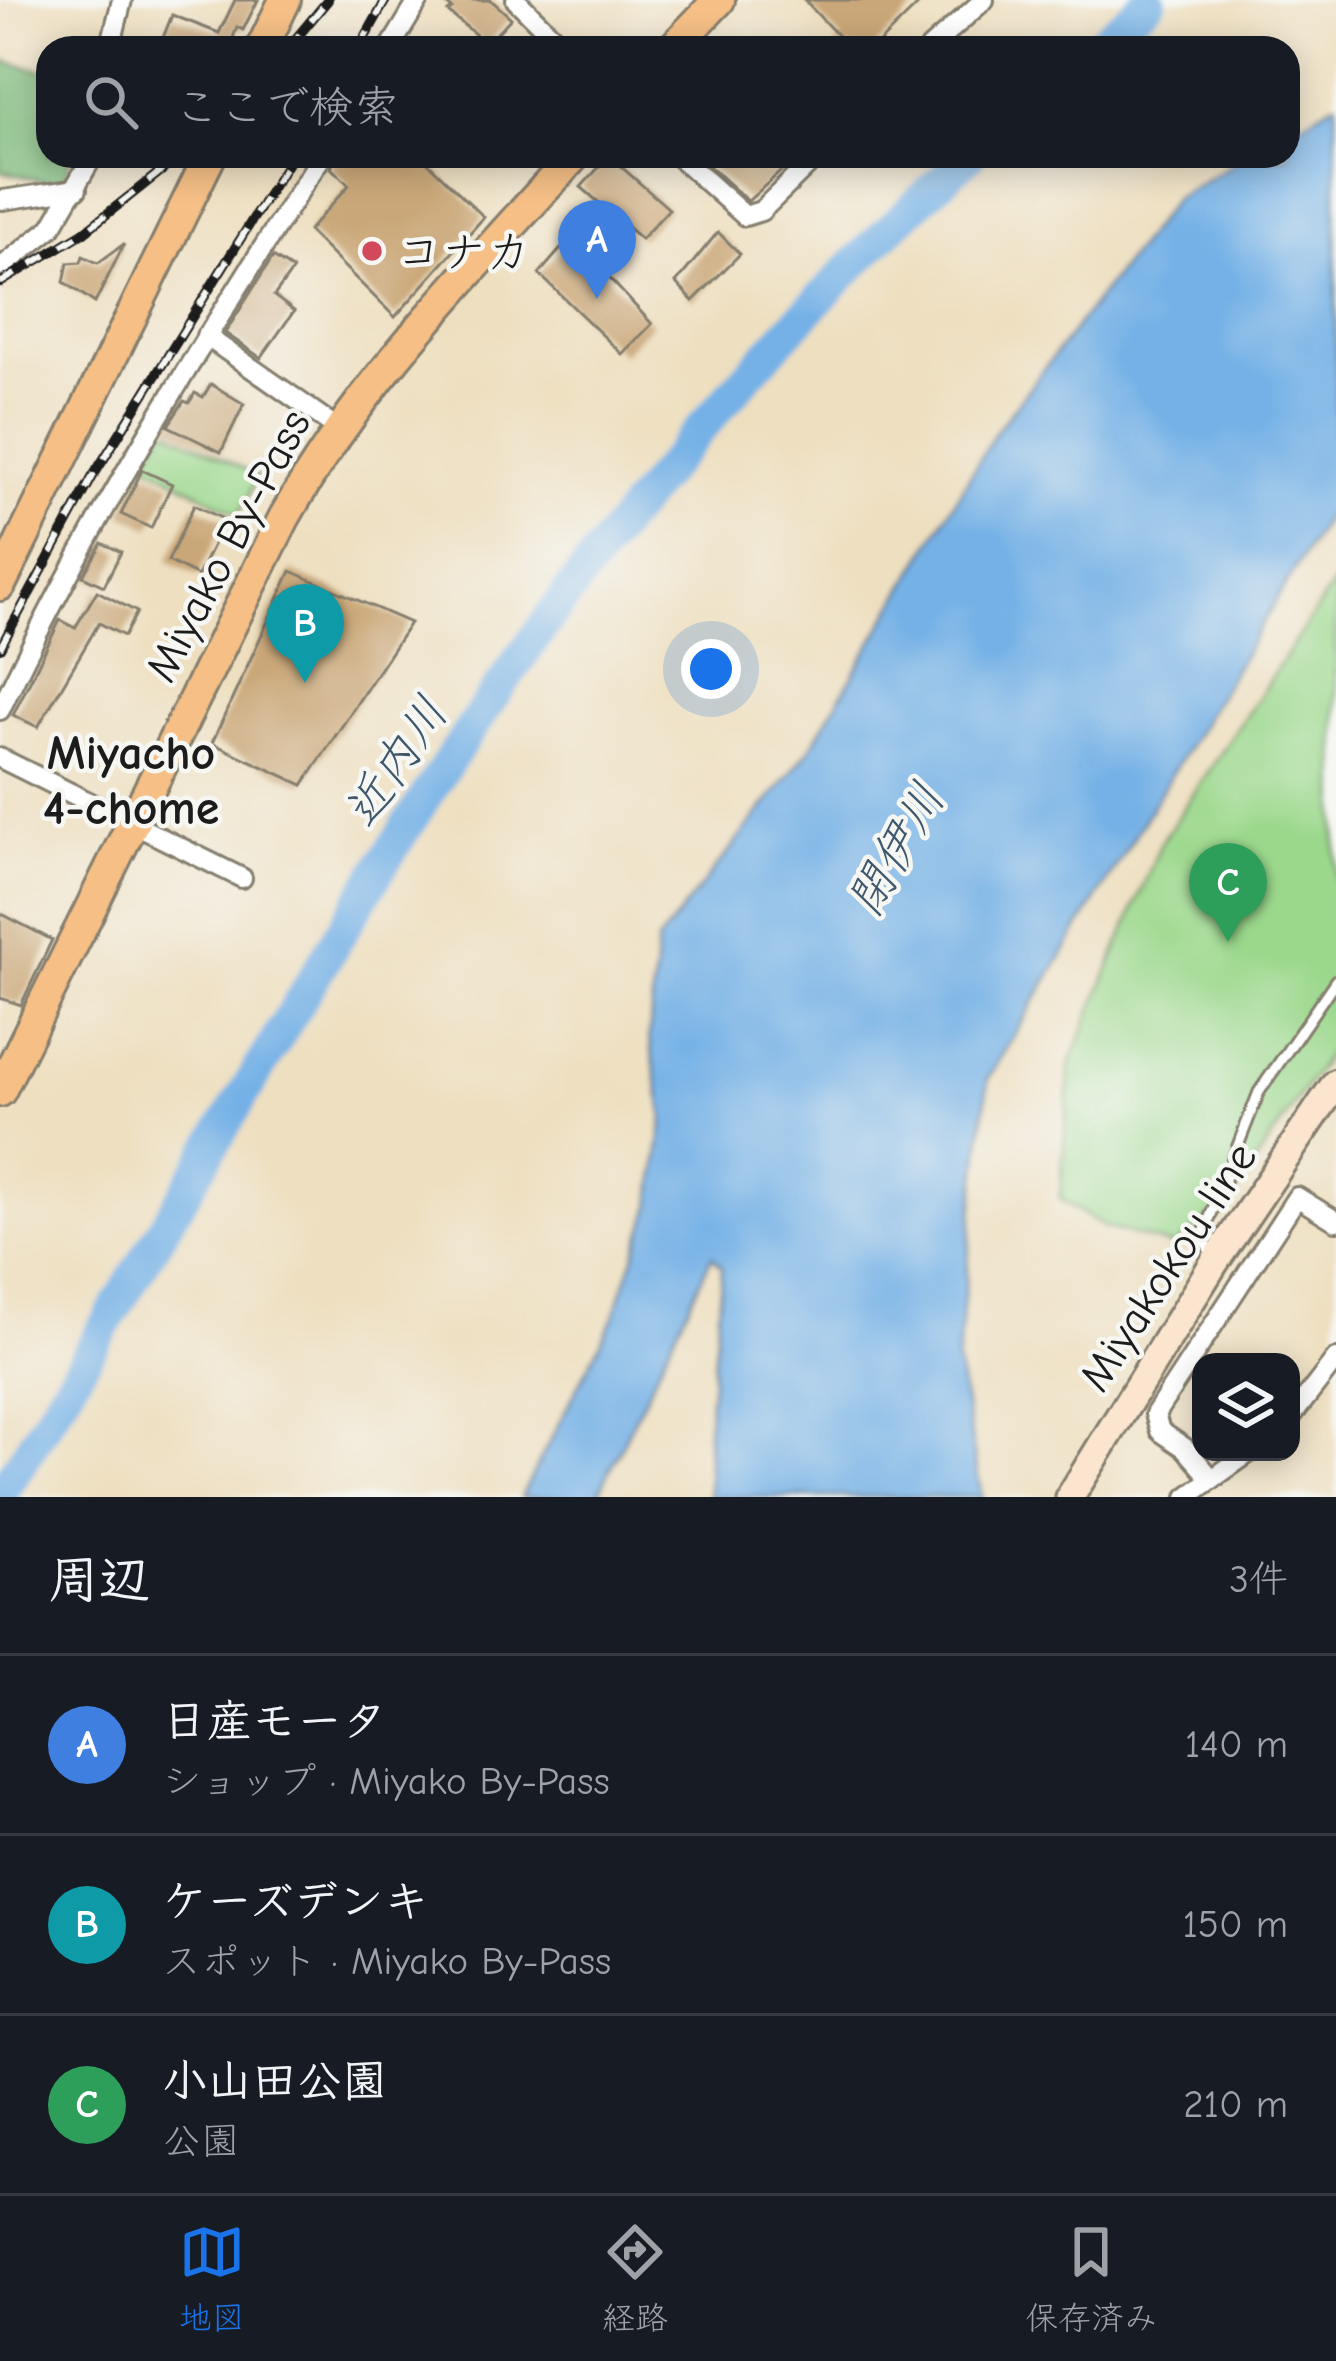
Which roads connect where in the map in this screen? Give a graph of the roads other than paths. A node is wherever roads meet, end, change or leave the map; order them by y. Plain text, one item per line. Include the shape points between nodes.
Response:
1 (122, 0) edge
2 (285, 0) edge
3 (419, 0) edge
4 (516, 0) edge
5 (719, 0) edge
6 (985, 0) edge
7 (113, 36) edge
8 (268, 36) edge
9 (397, 36) edge
10 (552, 36) edge
11 (685, 36) edge
12 (944, 36) edge
13 (87, 168) edge
14 (204, 168) edge
15 (314, 168) edge
16 (563, 168) edge
17 (692, 168) edge
18 (805, 168) edge
19 (77, 189) junction
20 (3, 200) dead end
21 (2, 266) edge
22 (206, 336) junction
23 (337, 428) junction
24 (0, 585) edge
25 (0, 710) edge
26 (0, 758) edge
27 (134, 823) junction
28 (242, 878) dead end
29 (1336, 980) edge
30 (1336, 1083) edge
31 (0, 1090) edge
32 (1336, 1221) edge
33 (1214, 1264) junction
34 (1336, 1359) edge
35 (1300, 1405) edge
36 (1237, 1461) edge
37 (1212, 1479) junction
38 (1070, 1497) edge
39 (1187, 1497) edge

1 - 7 street
2 - 8 main road
3 - 9 street
4 - 10 street
5 - 11 main road
6 - 12 street
13 - 19 street
14 - 24 main road
15 - 22 street
16 - 23 main road, Miyako By-Pass
17 - 18 street via 746,216 761,212
19 - 20 street
19 - 21 street via 51,228
22 - 23 street
22 - 25 street via 50,605
23 - 27 main road, Miyako By-Pass via 284,518
26 - 27 street
27 - 28 street
27 - 31 main road, Miyako By-Pass
29 - 33 lane via 1259,1092 1203,1234
30 - 33 main road, Miyakokou line
32 - 37 street via 1297,1197 1155,1414 1160,1431
33 - 38 main road, Miyakokou line
34 - 35 street
36 - 37 street
37 - 39 street

